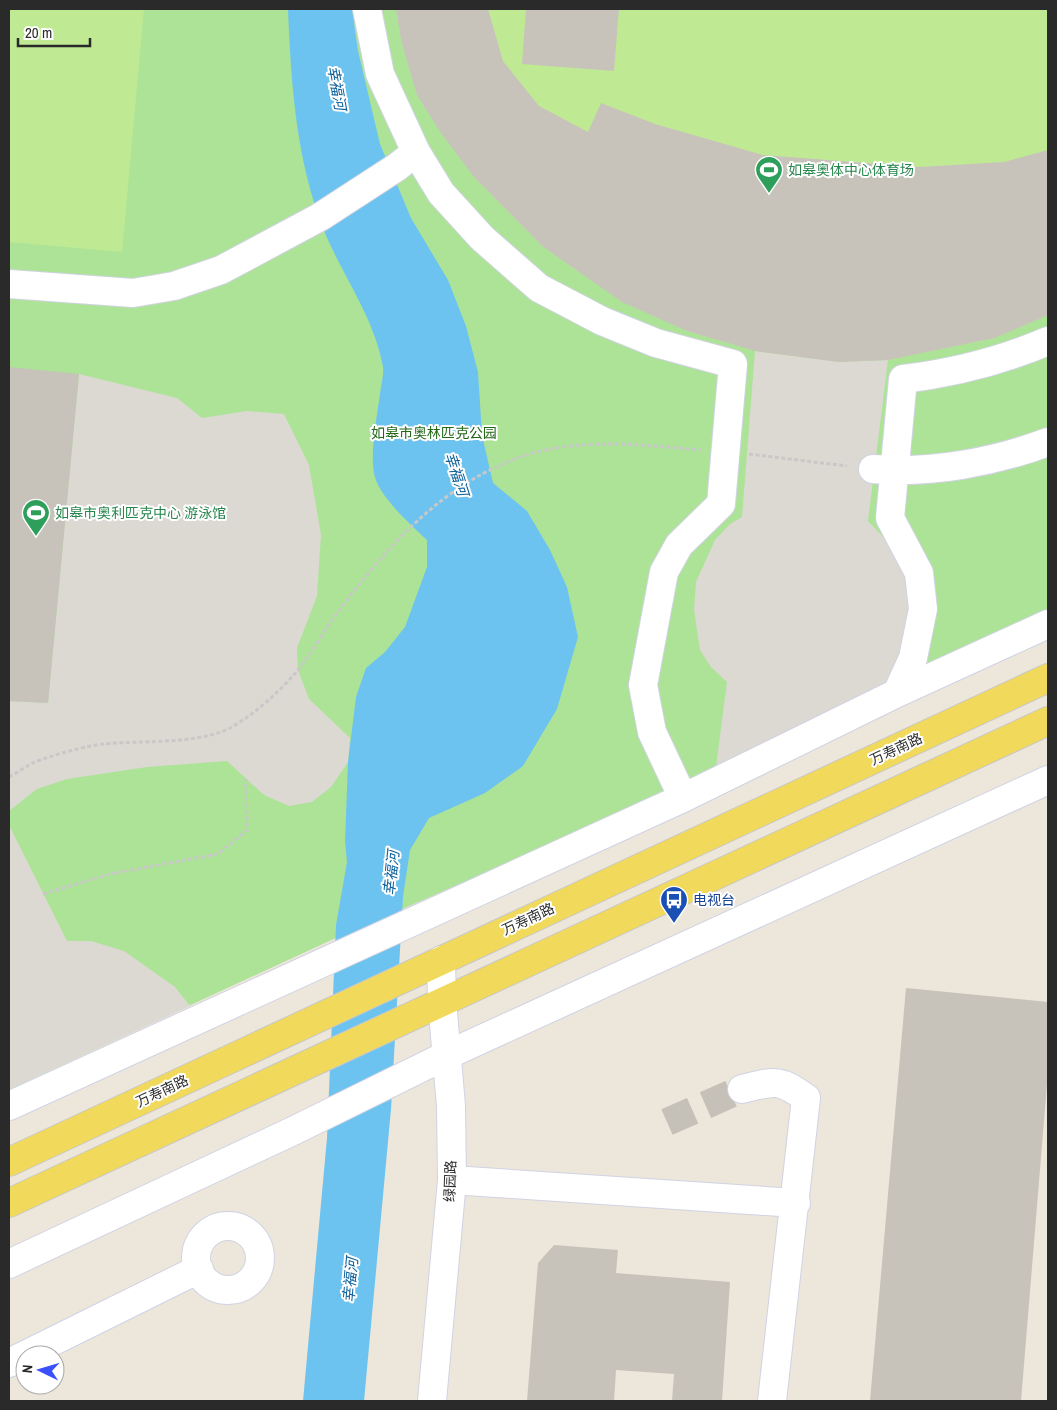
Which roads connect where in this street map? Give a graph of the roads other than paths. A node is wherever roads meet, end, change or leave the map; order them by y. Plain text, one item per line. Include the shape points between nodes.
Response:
1 (367, 9) edge
2 (407, 160) junction
3 (9, 284) edge
4 (1048, 341) edge
5 (1048, 442) edge
6 (884, 470) junction
7 (1048, 624) edge
8 (1048, 678) edge
9 (897, 693) junction
10 (1048, 721) edge
11 (1048, 780) edge
12 (683, 798) junction
13 (441, 960) junction
14 (442, 1002) junction
15 (447, 1055) junction
16 (742, 1089) tunnel mouth
17 (9, 1106) edge
18 (9, 1162) edge
19 (452, 1180) junction
20 (9, 1203) edge
21 (796, 1203) junction
22 (9, 1264) edge
23 (199, 1269) dead end
24 (9, 1363) edge
25 (432, 1401) edge
26 (772, 1401) edge

1 - 2 street via 380,74
2 - 3 street via 320,217 221,270 174,286 133,293
2 - 12 street via 482,238 539,288 602,321 656,344 733,364 721,504 679,545 664,572 643,685 652,732
4 - 6 street via 1018,354 950,373 903,379
5 - 6 street via 1002,457 933,468
6 - 9 street via 890,518 919,573 923,610 913,658
7 - 9 street
8 - 13 main road, 万寿南路
9 - 12 street
10 - 14 main road
11 - 15 street
12 - 17 street
13 - 14 street, 绿园路
13 - 18 main road, 万寿南路
14 - 15 street, 绿园路
14 - 20 main road
15 - 19 street, 绿园路
15 - 22 street
16 - 21 street via 767,1083 785,1084 806,1098
19 - 21 street
19 - 25 street, 绿园路
21 - 26 street
23 - 24 street

